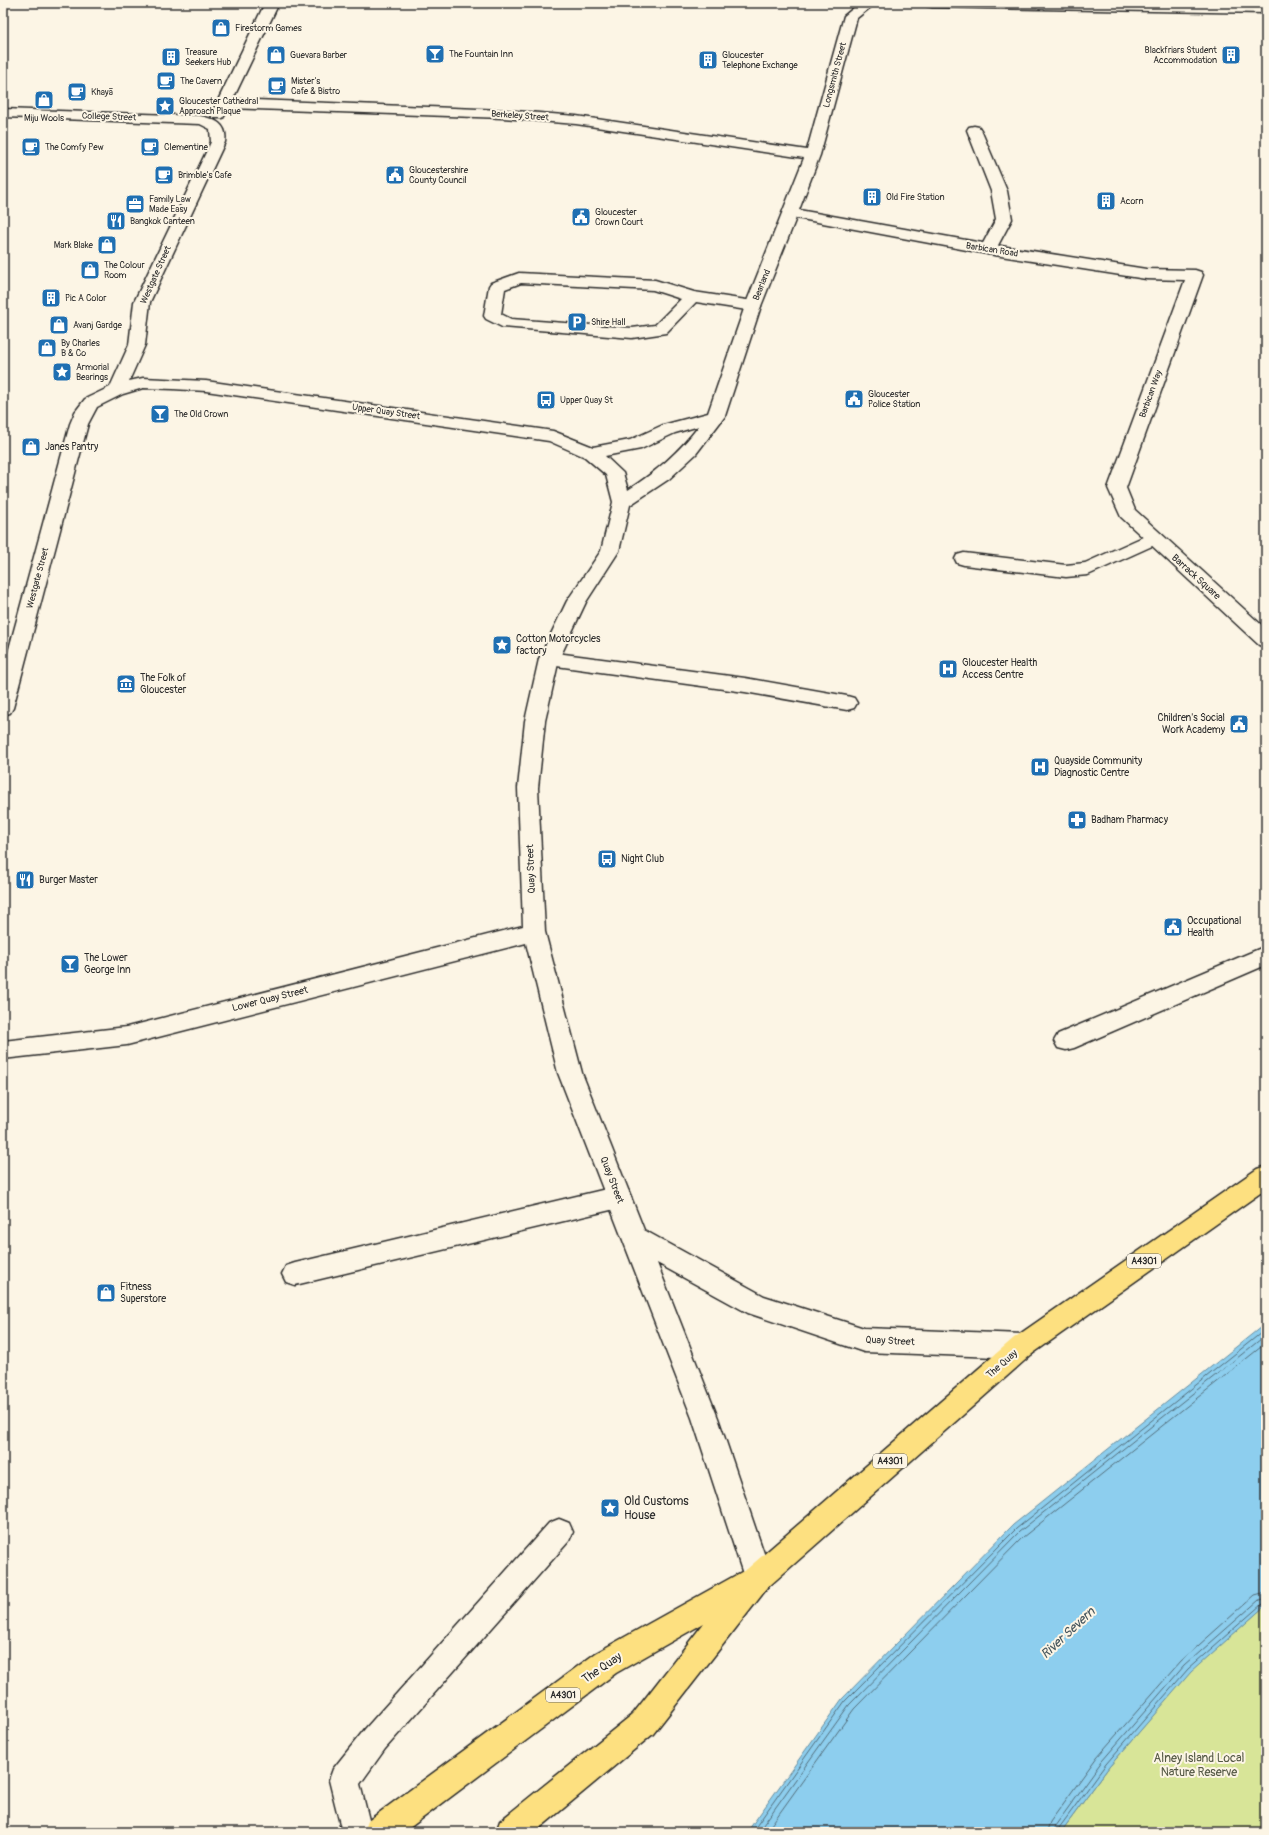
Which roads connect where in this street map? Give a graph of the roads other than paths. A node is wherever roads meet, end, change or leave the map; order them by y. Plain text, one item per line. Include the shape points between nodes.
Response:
1 (272, 3) edge
2 (932, 3) edge
3 (867, 4) edge
4 (1233, 6) edge
5 (1266, 9) edge
6 (224, 104) junction
7 (3, 114) edge
8 (213, 124) junction
9 (974, 130) dead end
10 (813, 155) junction
11 (791, 213) junction
12 (988, 250) junction
13 (1194, 275) joint
14 (692, 297) junction
15 (753, 306) junction
16 (117, 390) junction
17 (716, 416) junction
18 (591, 453) junction
19 (622, 502) junction
20 (1127, 513) joint
21 (1154, 538) junction
22 (964, 559) dead end
23 (1266, 640) edge
24 (549, 660) junction
25 (847, 703) dead end
26 (3, 708) edge
27 (534, 932) junction
28 (1266, 955) edge
29 (1066, 1041) dead end
30 (3, 1050) edge
31 (1266, 1176) edge
32 (618, 1196) junction
33 (635, 1238) junction
34 (294, 1274) dead end
35 (1023, 1346) junction
36 (559, 1532) dead end
37 (758, 1577) junction
38 (357, 1832) edge
39 (379, 1832) edge
40 (511, 1832) edge

1 - 6 street
2 - 4 street
3 - 10 street, Longsmith Street via 851,16
4 - 5 street
6 - 8 street
6 - 10 street, Berkeley Street via 503,114 562,119
7 - 8 street, College Street via 200,120
8 - 16 street, Westgate Street via 220,134 218,142 142,302 137,344
9 - 12 street via 999,191 1004,219
10 - 11 street, Bearland
11 - 12 street, Barbican Road
11 - 15 street, Bearland
12 - 13 street, Barbican Road via 1146,274
13 - 20 street, Barbican Way via 1117,488
14 - 14 street via 660,329 632,333 508,324 492,316 497,286 519,278 654,285
14 - 15 street
15 - 17 street, Bearland
16 - 18 street, Upper Quay Street via 143,383 206,386 552,436
16 - 26 street, Westgate Street via 92,403 84,412 79,424
17 - 18 street via 669,429 635,445
17 - 19 street, Bearland via 690,450 663,475
18 - 19 street, Upper Quay Street via 614,473
19 - 24 street, Quay Street via 610,551 577,601
20 - 21 street, Barrack Square
21 - 22 street via 1088,569 1066,571
21 - 23 street, Barrack Square
24 - 25 street via 745,685
24 - 27 street, Quay Street via 535,721 528,788
27 - 30 street, Lower Quay Street via 127,1036
27 - 32 street, Quay Street via 570,1073
28 - 29 street
31 - 35 main road, The Quay / A4301
32 - 33 street, Quay Street
32 - 34 street
33 - 35 street, Quay Street via 757,1305 864,1340
33 - 37 street, Quay Street via 705,1418
35 - 37 main road, The Quay / A4301
36 - 38 street via 375,1739 344,1780
37 - 39 main road, The Quay / A4301 via 606,1663
37 - 40 main road, The Quay / A4301 via 643,1724

